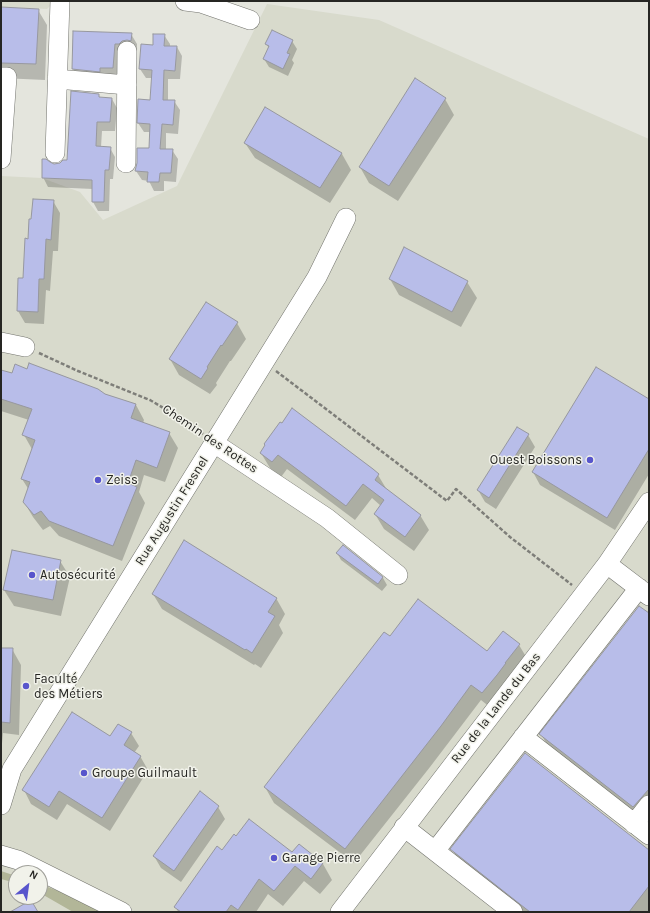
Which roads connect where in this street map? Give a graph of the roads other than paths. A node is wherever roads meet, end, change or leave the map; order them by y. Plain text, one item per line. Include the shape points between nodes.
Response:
1 (60, 1) edge
2 (184, 1) edge
3 (250, 20) dead end
4 (127, 51) dead end
5 (1, 77) edge
6 (57, 79) junction
7 (127, 85) junction
8 (55, 154) dead end
9 (1, 159) edge
10 (126, 162) dead end
11 (346, 218) dead end
12 (1, 342) edge
13 (25, 347) road end
14 (214, 443) junction
15 (649, 502) edge
16 (607, 564) junction
17 (398, 575) dead end
18 (644, 592) edge
19 (523, 737) junction
20 (1, 805) edge
21 (649, 805) edge
22 (634, 824) junction
23 (404, 827) junction
24 (649, 835) edge
25 (435, 851) junction
26 (1, 855) edge
27 (122, 912) edge
28 (340, 912) edge
29 (513, 912) edge

1 - 6 street
2 - 3 street via 201,3
4 - 7 street
5 - 9 street via 7,78
6 - 7 street
6 - 8 street
7 - 10 street
11 - 14 street, Rue Augustin Fresnel via 317,277
12 - 13 street
14 - 17 street, Chemin des Rottes via 327,518
14 - 20 street, Rue Augustin Fresnel via 12,769
15 - 16 street, Rue de la Lande du Bas
16 - 18 street
16 - 23 street, Rue de la Lande du Bas
18 - 19 street
19 - 22 street
19 - 25 street
21 - 22 street
22 - 24 street
23 - 25 street
23 - 28 street, Rue de la Lande du Bas
25 - 29 street
26 - 27 street via 18,860

